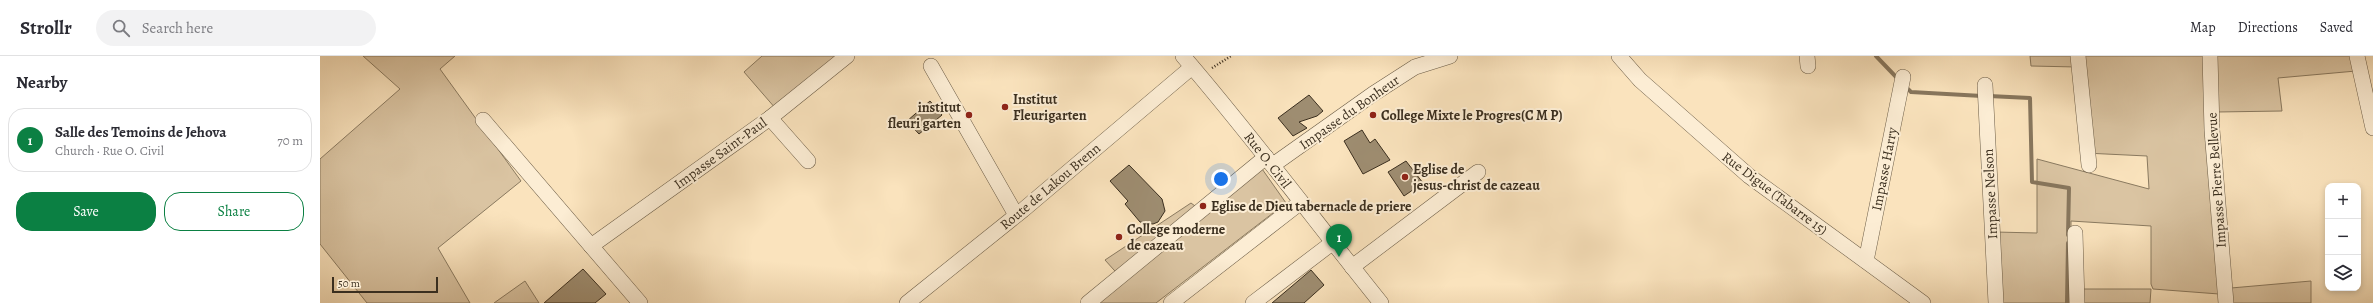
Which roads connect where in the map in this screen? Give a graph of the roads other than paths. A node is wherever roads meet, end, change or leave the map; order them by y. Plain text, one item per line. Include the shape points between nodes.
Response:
1 (847, 56) edge
2 (1450, 56) edge
3 (1619, 56) edge
4 (2078, 56) edge
5 (2210, 56) edge
6 (2357, 56) edge
7 (931, 66) dead end
8 (1192, 66) edge
9 (1903, 77) dead end
10 (1985, 85) dead end
11 (770, 118) junction
12 (483, 120) dead end
13 (2373, 128) edge
14 (808, 161) dead end
15 (1270, 161) junction
16 (2089, 165) dead end
17 (1478, 172) dead end
18 (1301, 202) junction
19 (1016, 215) junction
20 (2075, 233) dead end
21 (1332, 243) junction
22 (591, 246) junction
23 (1866, 261) junction
24 (1352, 267) junction
25 (640, 303) edge
26 (907, 303) edge
27 (1088, 303) edge
28 (1171, 303) edge
29 (1252, 303) edge
30 (1382, 303) edge
31 (1923, 303) edge
32 (1996, 303) edge
33 (2077, 303) edge
34 (2226, 303) edge

1 - 11 street, Impasse Saint-Paul
2 - 15 street, Impasse du Bonheur via 1415,67
3 - 23 street, Rue Digue (Tabarre 15) via 1640,80 1749,176
4 - 16 street
5 - 34 street, Impasse Pierre Bellevue via 2212,130
6 - 13 street
7 - 19 street
8 - 15 street, Rue O. Civil
8 - 19 street, Route de Lakou Brenn
9 - 23 street, Impasse Harry
10 - 32 street, Impasse Nelson
11 - 14 street
11 - 22 street, Impasse Saint-Paul
12 - 22 street
15 - 18 street, Rue O. Civil
15 - 27 street, Impasse du Bonheur
17 - 24 street
18 - 21 street, Rue O. Civil
18 - 28 street
19 - 26 street, Route de Lakou Brenn
20 - 33 street
21 - 24 street, Rue O. Civil
21 - 29 street
22 - 25 street
23 - 31 street, Rue Digue (Tabarre 15)
24 - 30 street, Rue O. Civil

